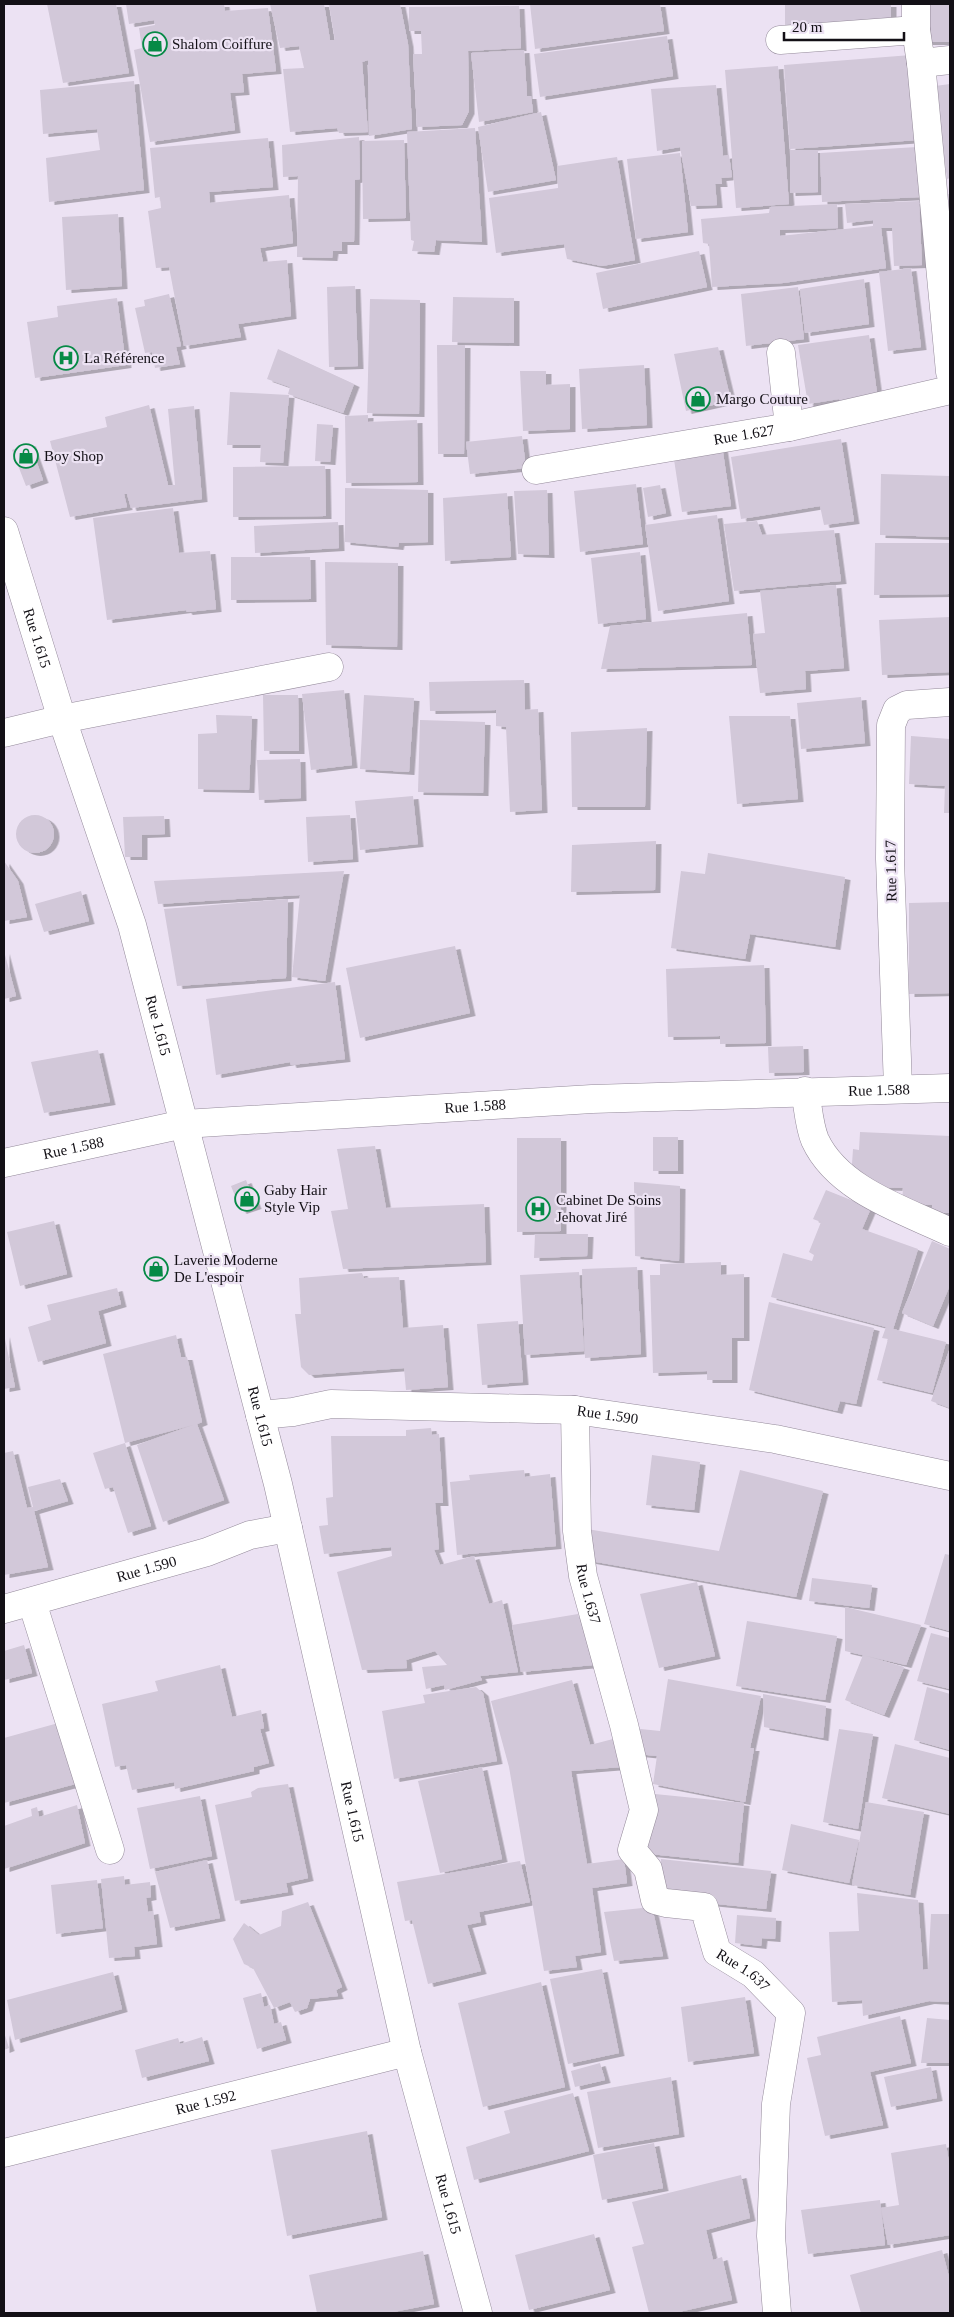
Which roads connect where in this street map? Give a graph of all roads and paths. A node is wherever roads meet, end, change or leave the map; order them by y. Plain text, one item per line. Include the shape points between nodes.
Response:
1 (916, 17) edge
2 (780, 40) dead end
3 (950, 60) edge
4 (920, 63) junction
5 (781, 353) dead end
6 (950, 372) edge
7 (950, 390) edge
8 (789, 427) junction
9 (536, 470) dead end
10 (4, 531) edge
11 (329, 667) dead end
12 (950, 702) edge
13 (62, 719) junction
14 (4, 733) edge
15 (898, 1088) junction
16 (950, 1088) edge
17 (805, 1090) junction
18 (184, 1124) junction
19 (4, 1162) edge
20 (950, 1232) edge
21 (574, 1410) junction
22 (260, 1415) junction
23 (950, 1476) edge
24 (288, 1528) junction
25 (32, 1602) junction
26 (4, 1609) edge
27 (110, 1850) dead end
28 (406, 2052) junction
29 (4, 2153) edge
30 (478, 2313) edge
31 (777, 2313) edge

1 - 2 street
1 - 4 street
3 - 4 street
4 - 6 street
5 - 8 street
7 - 8 street, Rue 1.627
8 - 9 street, Rue 1.627
10 - 13 street, Rue 1.615
11 - 13 street
12 - 15 street, Rue 1.617 via 907,705 897,710 891,725 890,858
13 - 14 street
13 - 18 street, Rue 1.615 via 132,925
15 - 16 street, Rue 1.588
15 - 17 street, Rue 1.588
17 - 18 street, Rue 1.588 via 582,1099
17 - 20 street via 815,1139 838,1171 857,1187
18 - 19 street, Rue 1.588
18 - 22 street, Rue 1.615
21 - 22 street, Rue 1.590 via 330,1404
21 - 23 street, Rue 1.590 via 775,1439
21 - 31 street, Rue 1.637 via 577,1531 583,1576 644,1810 632,1850 648,1869 655,1900 704,1907 717,1952 753,1974 791,2013 776,2104 771,2236
22 - 24 street, Rue 1.615
24 - 25 street, Rue 1.590 via 250,1535 207,1552
24 - 28 street, Rue 1.615
25 - 26 street, Rue 1.590
25 - 27 street
28 - 29 street, Rue 1.592
28 - 30 street, Rue 1.615

